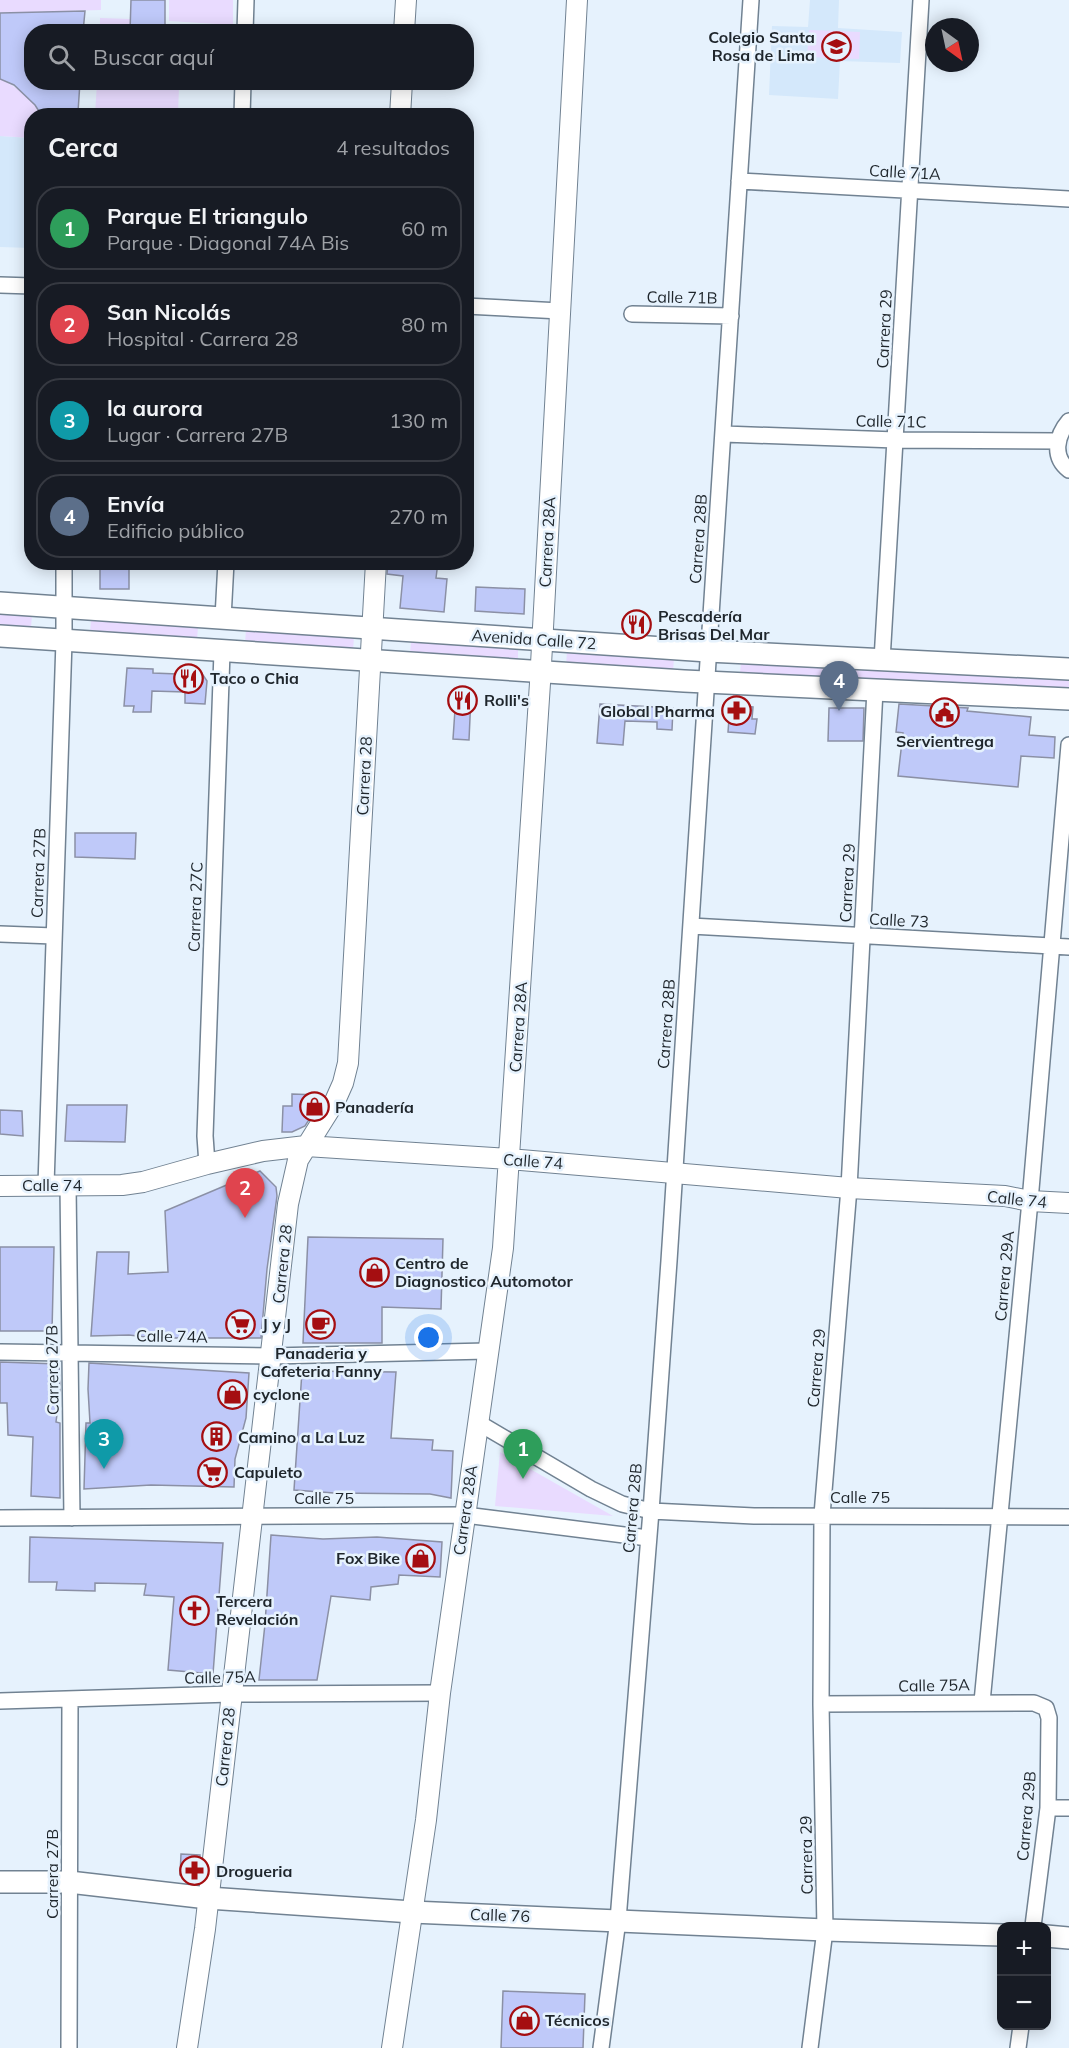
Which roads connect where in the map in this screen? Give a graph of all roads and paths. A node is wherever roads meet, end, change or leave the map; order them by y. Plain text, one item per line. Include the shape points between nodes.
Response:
1 (246, 0) edge
2 (406, 0) edge
3 (577, 0) edge
4 (751, 0) edge
5 (921, 0) edge
6 (245, 24) edge
7 (404, 24) edge
8 (243, 90) edge
9 (402, 90) edge
10 (242, 108) edge
11 (400, 108) edge
12 (740, 181) junction
13 (910, 190) junction
14 (1069, 199) edge
15 (0, 285) edge
16 (24, 286) edge
17 (474, 306) edge
18 (560, 311) junction
19 (632, 314) dead end
20 (731, 316) junction
21 (1069, 422) edge
22 (724, 434) junction
23 (896, 440) junction
24 (1057, 441) junction
25 (1069, 470) edge
26 (64, 570) edge
27 (226, 570) edge
28 (376, 570) edge
29 (0, 603) edge
30 (64, 607) junction
31 (223, 618) junction
32 (372, 628) junction
33 (0, 636) edge
34 (64, 640) junction
35 (542, 640) junction
36 (708, 651) junction
37 (222, 652) junction
38 (882, 660) junction
39 (370, 661) junction
40 (1069, 669) edge
41 (540, 672) junction
42 (706, 683) junction
43 (875, 690) junction
44 (1069, 699) edge
45 (1069, 745) edge
46 (691, 926) junction
47 (0, 934) edge
48 (54, 936) junction
49 (862, 936) junction
50 (1052, 946) junction
51 (1069, 947) edge
52 (306, 1146) junction
53 (509, 1159) junction
54 (207, 1164) junction
55 (675, 1172) junction
56 (46, 1185) junction
57 (68, 1185) junction
58 (0, 1186) edge
59 (849, 1188) junction
60 (1030, 1201) junction
61 (1069, 1203) edge
62 (487, 1351) junction
63 (0, 1352) edge
64 (70, 1353) junction
65 (272, 1356) junction
66 (477, 1422) junction
67 (651, 1511) junction
68 (465, 1515) junction
69 (822, 1515) junction
70 (251, 1516) junction
71 (999, 1516) junction
72 (1069, 1517) edge
73 (0, 1518) edge
74 (72, 1518) junction
75 (648, 1538) junction
76 (440, 1693) junction
77 (231, 1694) junction
78 (70, 1699) junction
79 (0, 1701) edge
80 (982, 1702) junction
81 (821, 1704) junction
82 (1046, 1708) joint
83 (1048, 1808) junction
84 (1069, 1808) edge
85 (0, 1882) edge
86 (69, 1882) junction
87 (208, 1898) junction
88 (412, 1912) junction
89 (618, 1920) junction
90 (1034, 1922) edge
91 (825, 1930) junction
92 (997, 1935) edge
93 (1051, 1936) edge
94 (1069, 1938) edge
95 (1020, 2030) edge
96 (69, 2048) edge
97 (187, 2048) edge
98 (392, 2048) edge
99 (601, 2048) edge
100 (810, 2048) edge
101 (1018, 2048) edge

1 - 6 street
2 - 7 street
3 - 18 street, Carrera 28A
4 - 12 street, Carrera 28B
5 - 13 street, Carrera 29
8 - 10 street
9 - 11 street
12 - 13 street, Calle 71A
12 - 20 street, Carrera 28B
13 - 14 street, Calle 71A
13 - 23 street, Carrera 29
15 - 16 street
17 - 18 street
18 - 35 street, Carrera 28A
19 - 20 street, Calle 71B
20 - 22 street, Carrera 28B
21 - 24 street
22 - 23 street, Calle 71C
22 - 36 street, Carrera 28B
23 - 24 street, Calle 71C
23 - 38 street, Carrera 29
24 - 25 street via 1058,454
26 - 30 street, Carrera 27B
27 - 31 street
28 - 32 street, Carrera 28
29 - 30 main road, Avenida Calle 72
30 - 31 main road, Avenida Calle 72
30 - 34 street, Carrera 27B
31 - 32 main road, Avenida Calle 72
32 - 35 main road, Avenida Calle 72
32 - 39 street, Carrera 28
33 - 34 main road, Avenida Calle 72
34 - 37 main road, Avenida Calle 72
34 - 48 street, Carrera 27B
35 - 36 main road, Avenida Calle 72
35 - 41 street, Carrera 28A
36 - 38 main road, Avenida Calle 72
36 - 42 street, Carrera 28B
37 - 39 main road, Avenida Calle 72
37 - 54 street, Carrera 27C
38 - 40 main road, Avenida Calle 72
39 - 41 main road, Avenida Calle 72
39 - 52 street, Carrera 28 via 348,1063 335,1101
41 - 42 main road, Avenida Calle 72
41 - 53 street, Carrera 28A
42 - 43 main road, Avenida Calle 72
42 - 46 street, Carrera 28B
43 - 44 main road, Avenida Calle 72
43 - 49 street, Carrera 29
45 - 50 street, Carrera 29A
46 - 49 street, Calle 73
46 - 55 street, Carrera 28B
47 - 48 street
48 - 56 street, Carrera 27B
49 - 50 street, Calle 73
49 - 59 street, Carrera 29
50 - 51 street, Calle 73
50 - 60 street, Carrera 29A
52 - 53 street, Calle 74
52 - 54 street, Calle 74
52 - 65 street, Carrera 28 via 293,1177 288,1204
53 - 55 street, Calle 74
53 - 62 street, Carrera 28A via 503,1248
54 - 57 street, Calle 74 via 143,1182
55 - 59 street, Calle 74
55 - 67 street, Carrera 28B
56 - 57 street, Calle 74
56 - 58 street, Calle 74
57 - 64 street, Carrera 27B
59 - 60 street, Calle 74 via 1005,1196
59 - 69 street, Carrera 29
60 - 61 street, Calle 74
60 - 71 street, Carrera 29A
62 - 65 street, Calle 74A
62 - 66 street, Carrera 28A
63 - 64 street, Calle 74A
64 - 65 street, Calle 74A
64 - 74 street, Carrera 27B
65 - 70 street, Carrera 28
66 - 67 street, Calle 75 via 591,1489 622,1504
66 - 68 street, Carrera 28A
67 - 69 street, Calle 75
67 - 75 street, Carrera 28B
68 - 70 street, Calle 75
68 - 75 street, Calle 75
68 - 76 street, Carrera 28A
69 - 71 street, Calle 75
69 - 81 street, Carrera 29
70 - 74 street, Calle 75
70 - 77 street, Carrera 28
71 - 72 street, Calle 75
71 - 80 street, Carrera 29A
73 - 74 street, Calle 75
75 - 89 street, Carrera 28B
76 - 77 street, Calle 75A
76 - 88 street, Carrera 28A
77 - 78 street, Calle 75A
77 - 87 street, Carrera 28
78 - 79 street, Calle 75A
78 - 86 street, Carrera 27B
80 - 81 street, Calle 75A
80 - 82 street, Calle 75A via 1034,1703
81 - 91 street, Carrera 29
82 - 83 street, Carrera 29B
83 - 84 street
83 - 90 street, Carrera 29B
85 - 86 main road, Calle 76
86 - 87 main road, Calle 76
86 - 96 street, Carrera 27B
87 - 88 main road, Calle 76
87 - 97 street, Carrera 28
88 - 89 main road, Calle 76
88 - 98 street, Carrera 28A
89 - 91 main road, Calle 76
89 - 99 street, Carrera 28B
91 - 92 main road, Calle 76
91 - 100 street, Carrera 29
93 - 94 main road
95 - 101 street

